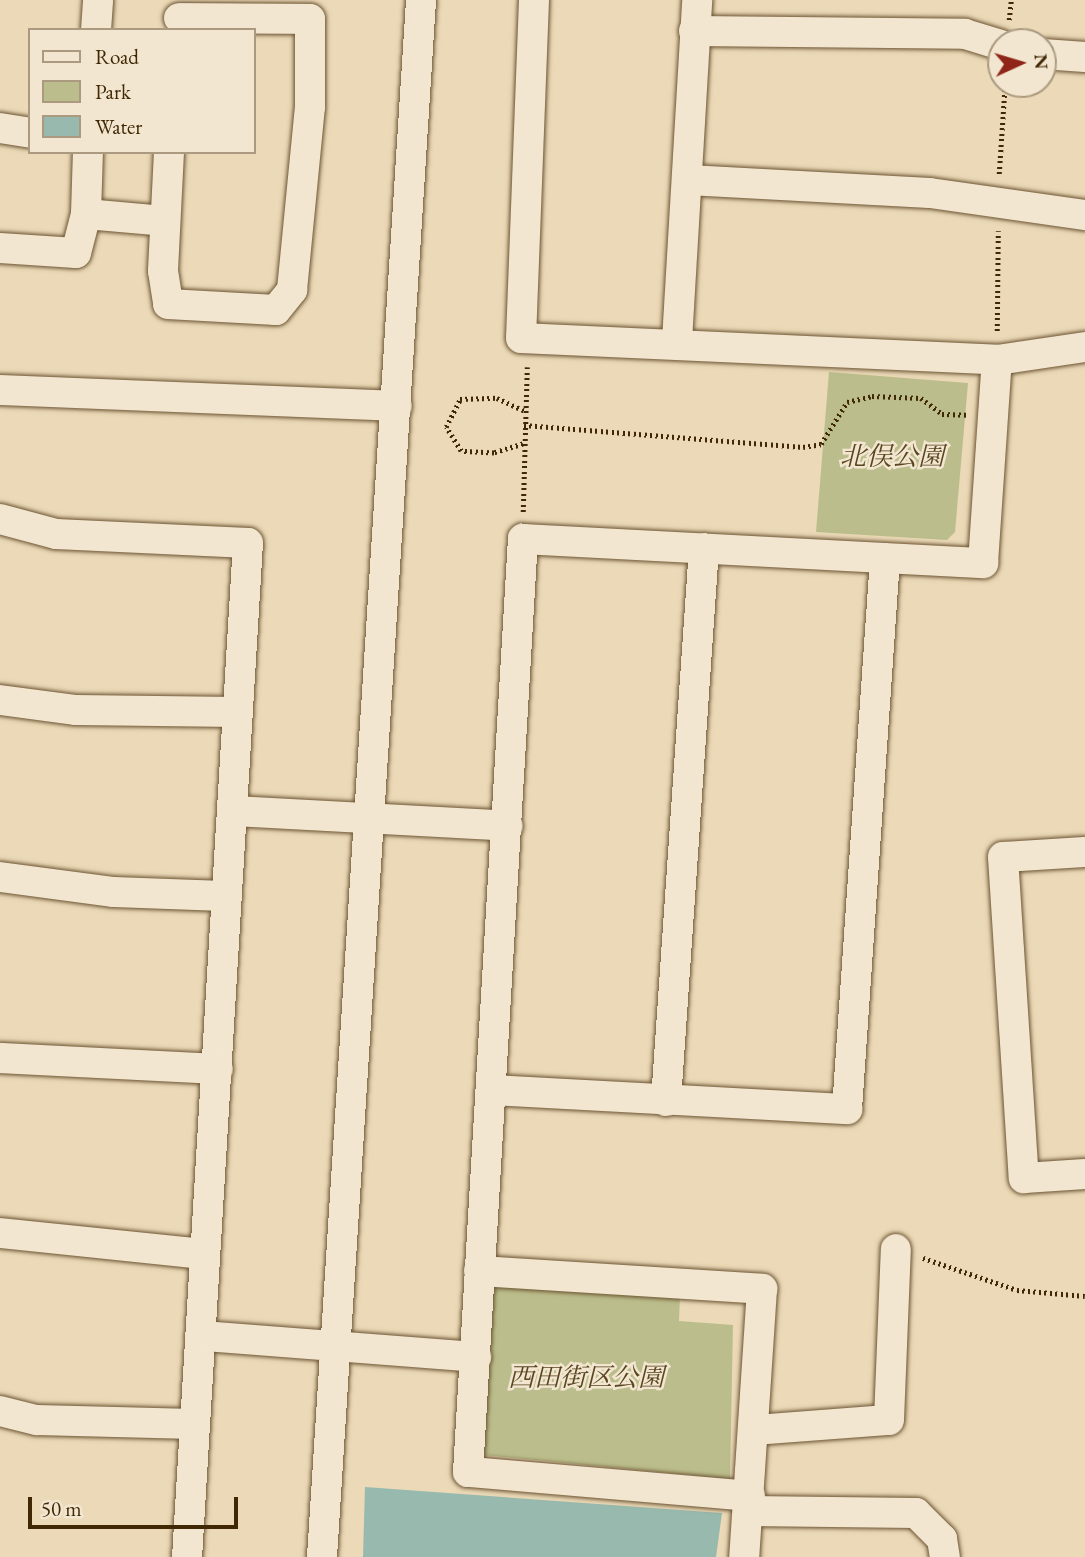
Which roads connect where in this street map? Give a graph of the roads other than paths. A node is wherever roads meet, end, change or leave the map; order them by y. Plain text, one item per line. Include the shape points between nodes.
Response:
1 (98, 0) edge
2 (421, 0) edge
3 (534, 0) edge
4 (697, 0) edge
5 (179, 16) edge
6 (96, 28) edge
7 (694, 31) junction
8 (987, 41) edge
9 (1057, 55) edge
10 (1085, 57) edge
11 (0, 128) edge
12 (28, 133) edge
13 (88, 154) edge
14 (169, 154) edge
15 (688, 180) junction
16 (86, 214) junction
17 (1085, 215) edge
18 (164, 221) junction
19 (0, 248) edge
20 (677, 341) junction
21 (1085, 347) edge
22 (997, 360) junction
23 (0, 390) edge
24 (397, 406) junction
25 (0, 519) edge
26 (704, 548) junction
27 (885, 558) junction
28 (0, 700) edge
29 (238, 712) junction
30 (235, 811) junction
31 (366, 817) junction
32 (508, 826) junction
33 (1085, 852) edge
34 (0, 877) edge
35 (224, 896) junction
36 (0, 1058) edge
37 (218, 1069) junction
38 (493, 1090) junction
39 (666, 1101) junction
40 (1085, 1174) edge
41 (0, 1233) edge
42 (896, 1248) road end
43 (204, 1254) junction
44 (478, 1270) junction
45 (204, 1336) junction
46 (338, 1348) junction
47 (476, 1357) junction
48 (0, 1412) edge
49 (194, 1424) junction
50 (755, 1430) junction
51 (749, 1503) junction
52 (187, 1557) edge
53 (321, 1557) edge
54 (744, 1557) edge
55 (945, 1557) edge

1 - 6 street
2 - 24 street
3 - 20 street via 520,338
4 - 7 street
5 - 18 street via 310,19 310,107 292,290 276,310 168,304
7 - 8 street via 965,34
7 - 15 street
9 - 10 street
11 - 12 street
13 - 16 street
14 - 18 street
15 - 17 street via 998,201
15 - 20 street
16 - 18 street
16 - 19 street via 76,253
20 - 22 street
21 - 22 street
22 - 27 street via 983,563
23 - 24 street
24 - 31 street
25 - 29 street via 56,534 248,543
26 - 27 street
26 - 32 street via 523,539
26 - 39 street
27 - 39 street via 847,1109
28 - 29 street via 76,710
29 - 30 street
30 - 31 street
30 - 35 street
31 - 32 street
31 - 46 street
32 - 38 street
33 - 40 street via 1003,857 1024,1178
34 - 35 street via 114,892
35 - 37 street
36 - 37 street
37 - 43 street
38 - 39 street
38 - 44 street
41 - 43 street
42 - 50 street via 889,1420
43 - 45 street
44 - 47 street
44 - 50 street via 762,1289
45 - 46 street
45 - 49 street
46 - 47 street
46 - 53 street
47 - 51 street via 468,1472
48 - 49 street via 37,1420
49 - 52 street
50 - 51 street
51 - 54 street
51 - 55 street via 916,1513 942,1539

